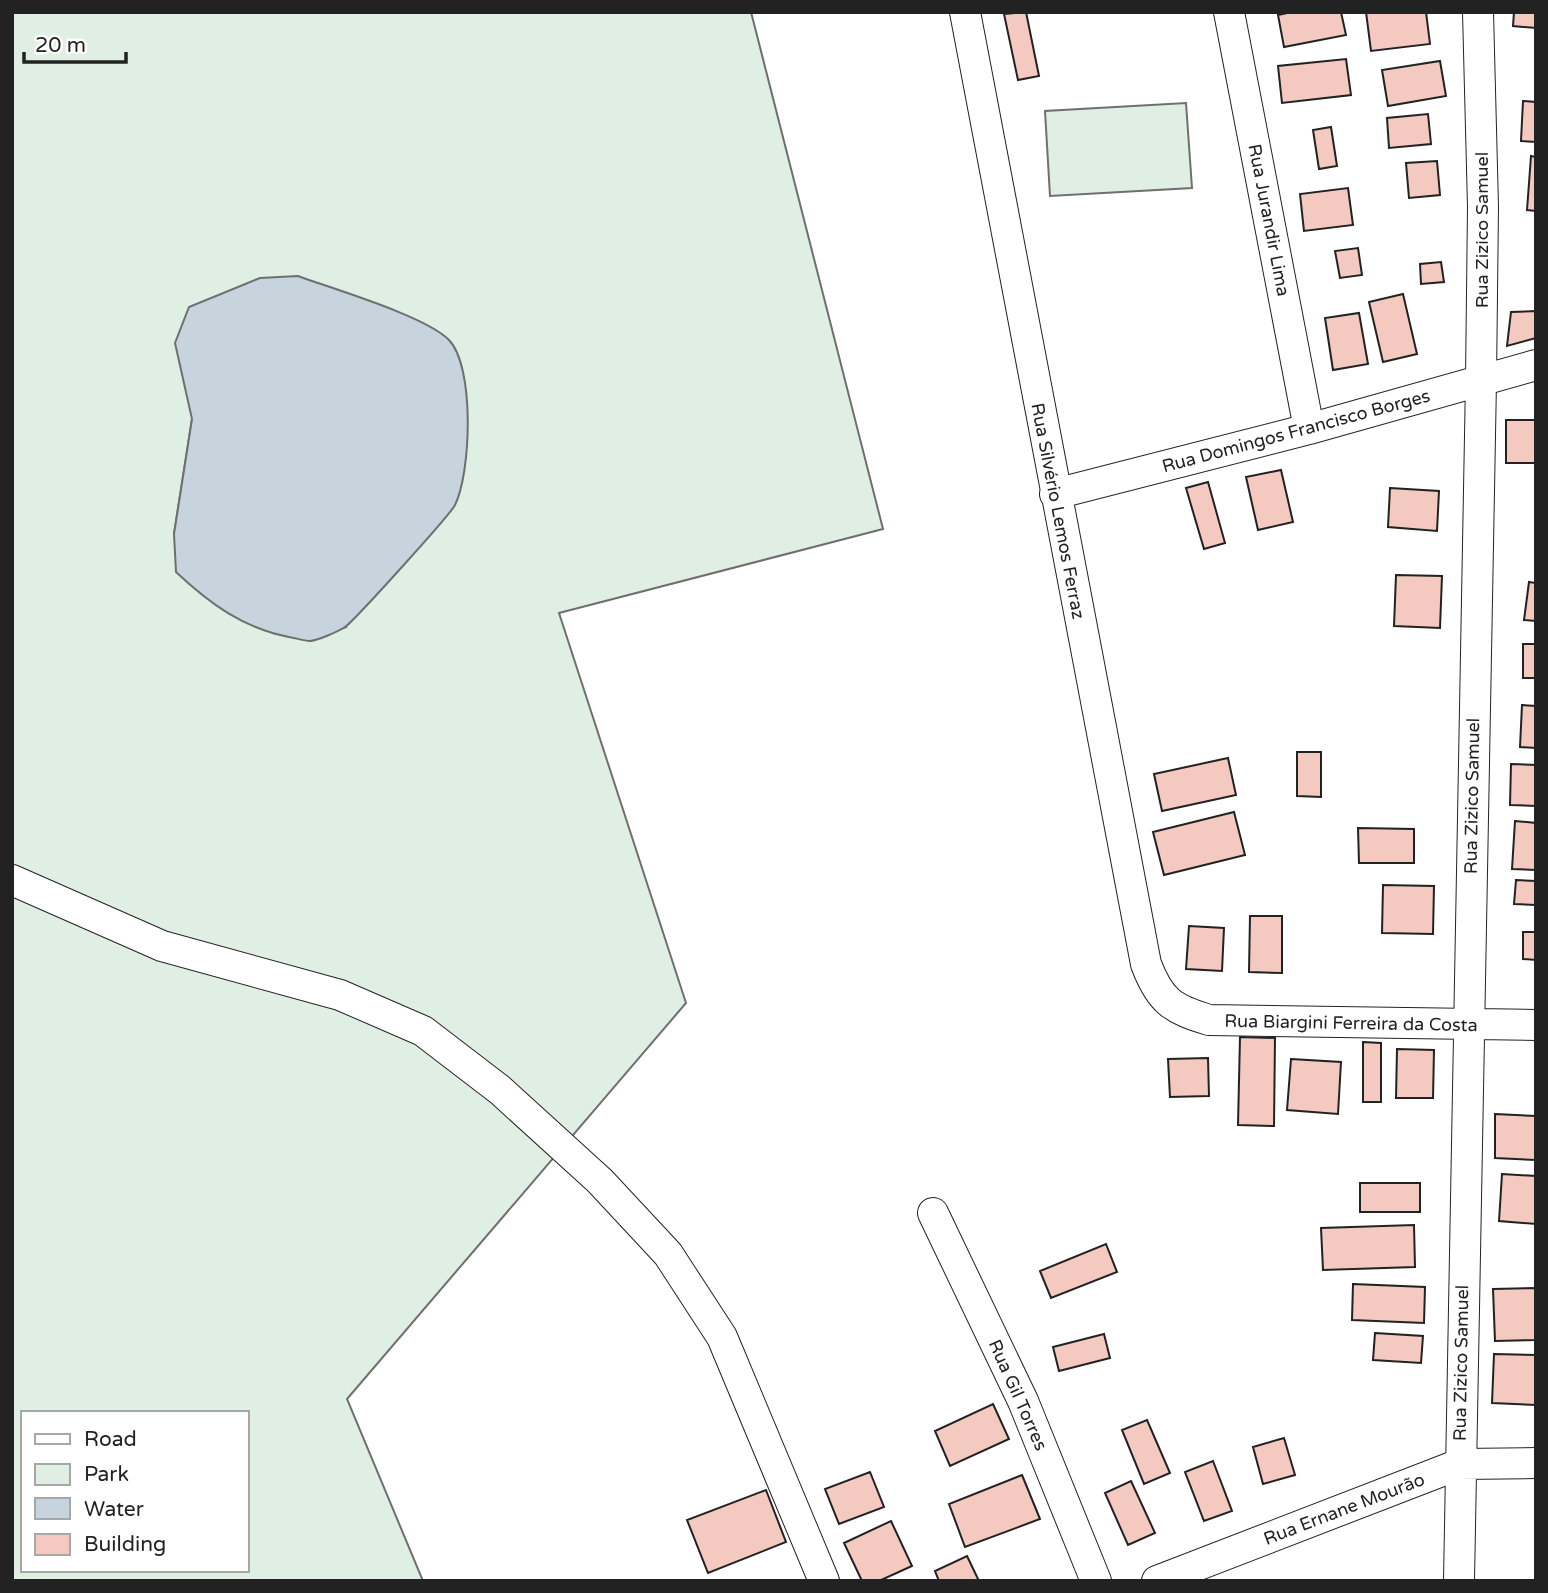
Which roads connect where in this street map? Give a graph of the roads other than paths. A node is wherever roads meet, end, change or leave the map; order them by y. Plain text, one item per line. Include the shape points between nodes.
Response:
1 (965, 12) edge
2 (1229, 12) edge
3 (1478, 12) edge
4 (1536, 365) edge
5 (1481, 381) junction
6 (1309, 429) junction
7 (1055, 494) junction
8 (12, 880) edge
9 (1169, 1004) joint
10 (1467, 1025) junction
11 (1536, 1025) edge
12 (933, 1213) dead end
13 (1536, 1463) edge
14 (1460, 1464) junction
15 (824, 1581) edge
16 (1096, 1581) edge
17 (1157, 1581) edge
18 (1459, 1581) edge

1 - 7 street, Rua Silvério Lemos Ferraz
2 - 6 street, Rua Jurandir Lima
3 - 5 street, Rua Zizico Samuel
4 - 5 street, Rua Domingos Francisco Borges
5 - 6 street, Rua Domingos Francisco Borges
5 - 10 street, Rua Zizico Samuel
6 - 7 street, Rua Domingos Francisco Borges
7 - 9 street, Rua Silvério Lemos Ferraz via 1146,964 1155,987
8 - 15 street via 162,946 340,995 423,1031 478,1073 600,1181 668,1254 722,1337
9 - 10 street, Rua Biargini Ferreira da Costa via 1209,1020
10 - 11 street, Rua Biargini Ferreira da Costa
10 - 14 street, Rua Zizico Samuel
12 - 16 street, Rua Gil Torres via 1023,1401
13 - 14 street, Rua Ernane Mourão
14 - 17 street, Rua Ernane Mourão
14 - 18 street, Rua Zizico Samuel

